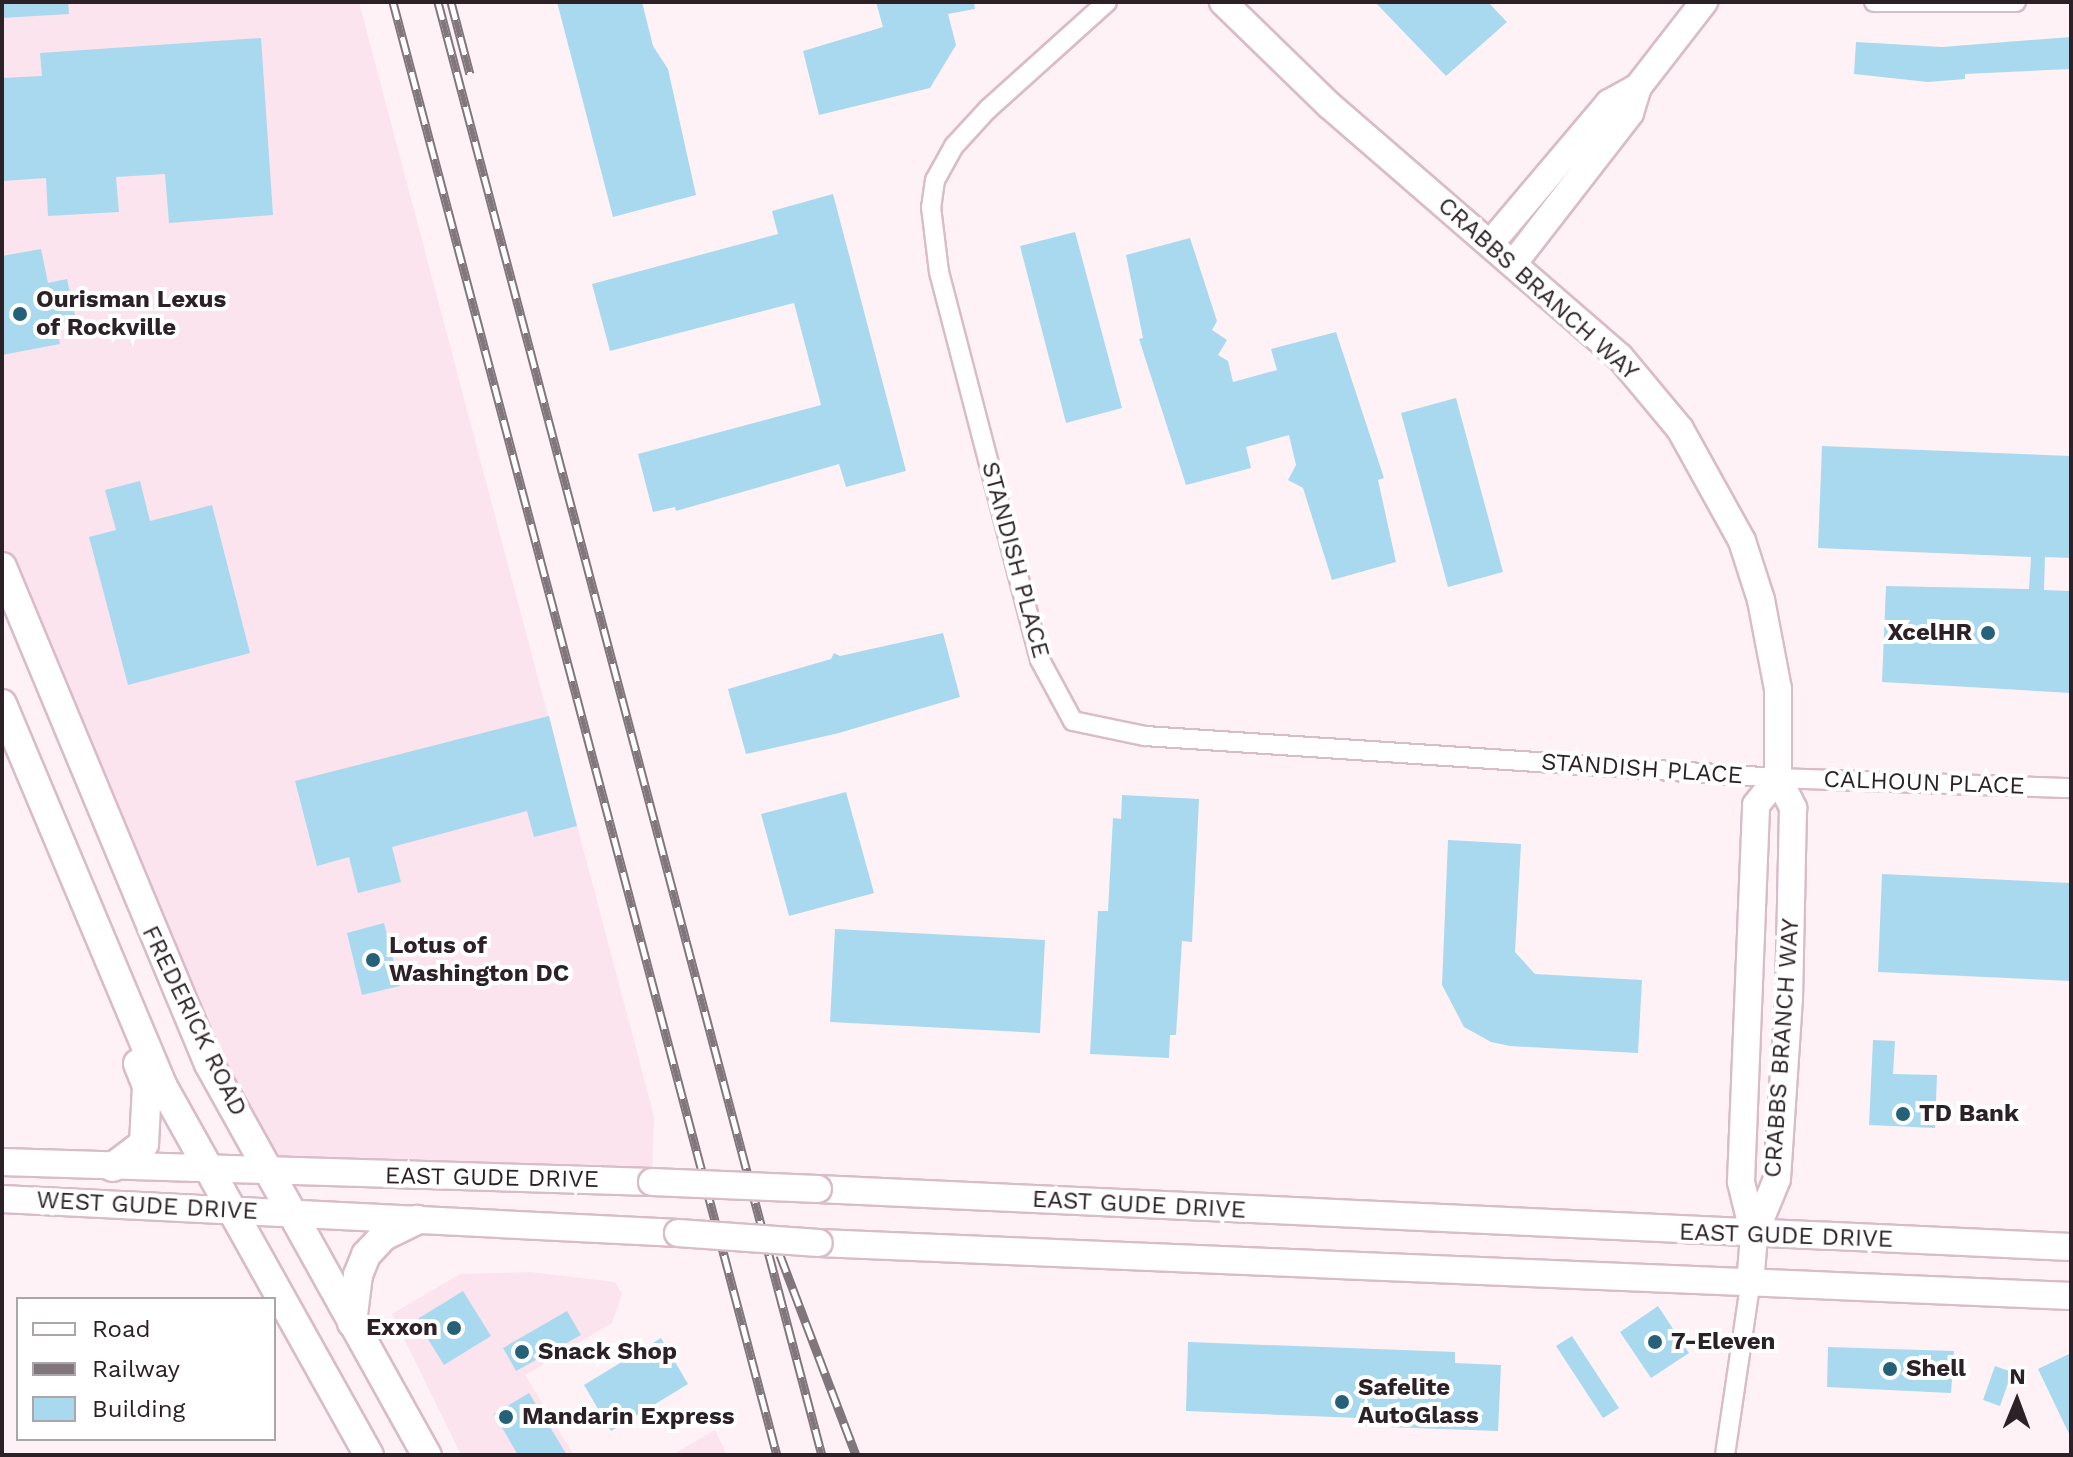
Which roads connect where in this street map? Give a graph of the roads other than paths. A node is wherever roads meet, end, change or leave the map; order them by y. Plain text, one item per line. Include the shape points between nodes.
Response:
1 (1107, 2) edge
2 (1223, 2) edge
3 (1704, 2) edge
4 (1874, 2) edge
5 (2016, 2) edge
6 (1638, 87) junction
7 (1490, 244) junction
8 (1513, 264) junction
9 (2, 567) edge
10 (2, 704) edge
11 (1778, 778) junction
12 (2071, 788) edge
13 (134, 1015) junction
14 (2, 1162) edge
15 (113, 1167) junction
16 (207, 1169) junction
17 (266, 1171) junction
18 (2, 1199) edge
19 (233, 1212) junction
20 (291, 1213) junction
21 (417, 1220) junction
22 (1754, 1235) junction
23 (2071, 1247) edge
24 (1750, 1285) junction
25 (2071, 1296) edge
26 (352, 1323) junction
27 (369, 1455) edge
28 (427, 1455) edge
29 (1725, 1455) edge

1 - 11 street, STANDISH PLACE via 954,146 935,180 931,207 939,272 1040,660 1073,721 1145,736
2 - 7 main road, CRABBS BRANCH WAY via 1329,105
3 - 6 main road
4 - 5 street
6 - 7 main road via 1609,103
6 - 8 main road via 1630,113
7 - 8 main road, CRABBS BRANCH WAY
8 - 11 main road, CRABBS BRANCH WAY via 1620,357 1680,429 1715,485 1742,541 1761,600 1778,689
9 - 17 main road, FREDERICK ROAD via 149,931 209,1064
10 - 13 main road, FREDERICK ROAD
11 - 12 street, CALHOUN PLACE
11 - 22 main road, CRABBS BRANCH WAY via 1793,808 1789,996 1777,1179
11 - 22 main road, CRABBS BRANCH WAY via 1756,805 1741,1182
13 - 15 main road via 135,1058 147,1086 146,1130 142,1149
13 - 16 main road, FREDERICK ROAD via 162,1085
14 - 15 main road, WEST GUDE DRIVE
15 - 16 main road, WEST GUDE DRIVE
16 - 17 main road, EAST GUDE DRIVE
16 - 19 main road, FREDERICK ROAD
17 - 20 main road, FREDERICK ROAD
17 - 22 main road, EAST GUDE DRIVE, bridge via 818,1189
18 - 19 main road, WEST GUDE DRIVE
19 - 20 main road, WEST GUDE DRIVE
19 - 27 main road, FREDERICK ROAD
20 - 21 main road, EAST GUDE DRIVE
20 - 26 main road, FREDERICK ROAD
21 - 24 main road, EAST GUDE DRIVE, bridge
21 - 26 main road via 384,1236 366,1255
22 - 23 main road, EAST GUDE DRIVE
22 - 24 main road
24 - 25 main road, EAST GUDE DRIVE
24 - 29 street
26 - 28 main road, FREDERICK ROAD

